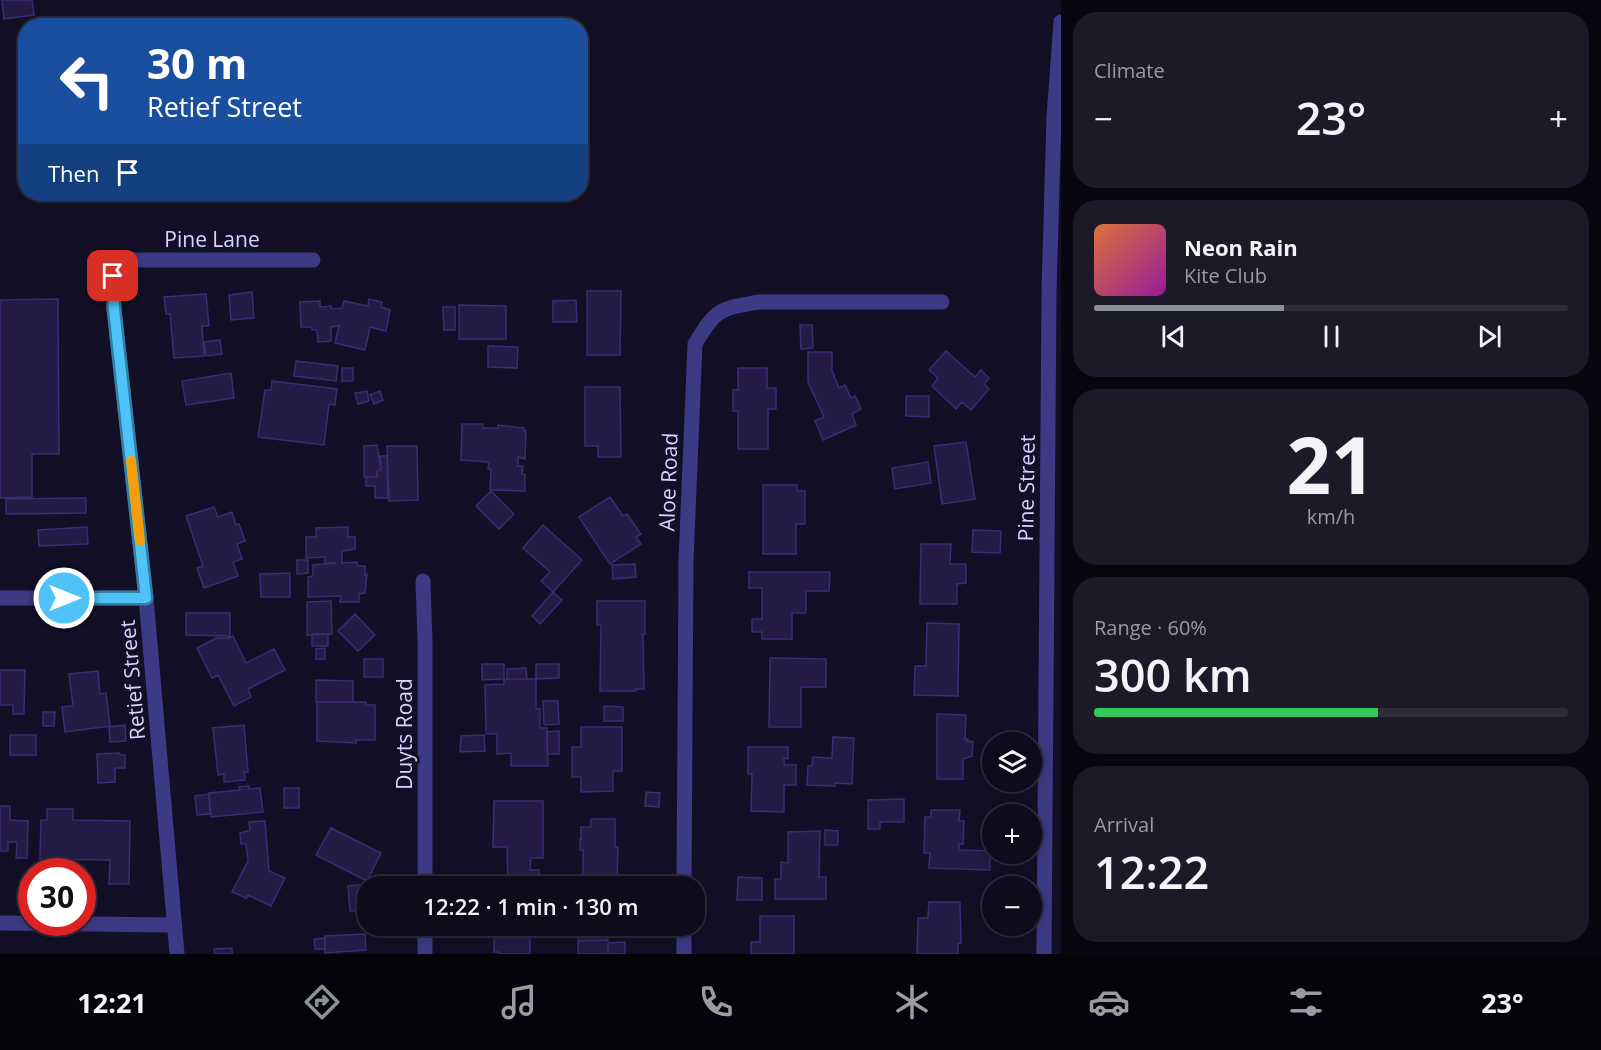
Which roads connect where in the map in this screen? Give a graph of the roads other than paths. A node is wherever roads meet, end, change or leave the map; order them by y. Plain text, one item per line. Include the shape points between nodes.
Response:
1 (1061, 22) edge
2 (112, 260) joint
3 (313, 260) dead end
4 (942, 302) dead end
5 (423, 581) dead end
6 (0, 598) edge
7 (146, 598) junction
8 (1045, 771) junction
9 (1061, 771) edge
10 (425, 876) edge
11 (684, 876) edge
12 (0, 923) edge
13 (174, 925) junction
14 (425, 936) edge
15 (684, 936) edge
16 (177, 954) edge
17 (425, 954) edge
18 (684, 954) edge
19 (1044, 954) edge

1 - 8 street, Pine Street via 1049,291
2 - 3 street, Pine Lane
2 - 7 street, Retief Street
4 - 11 street, Aloe Road via 750,304 717,312 695,344 686,561
5 - 10 street, Duyts Road
6 - 7 street
7 - 13 street, Retief Street
8 - 9 street
8 - 19 street, Pine Street
12 - 13 street
13 - 16 street, Retief Street
14 - 17 street
15 - 18 street

